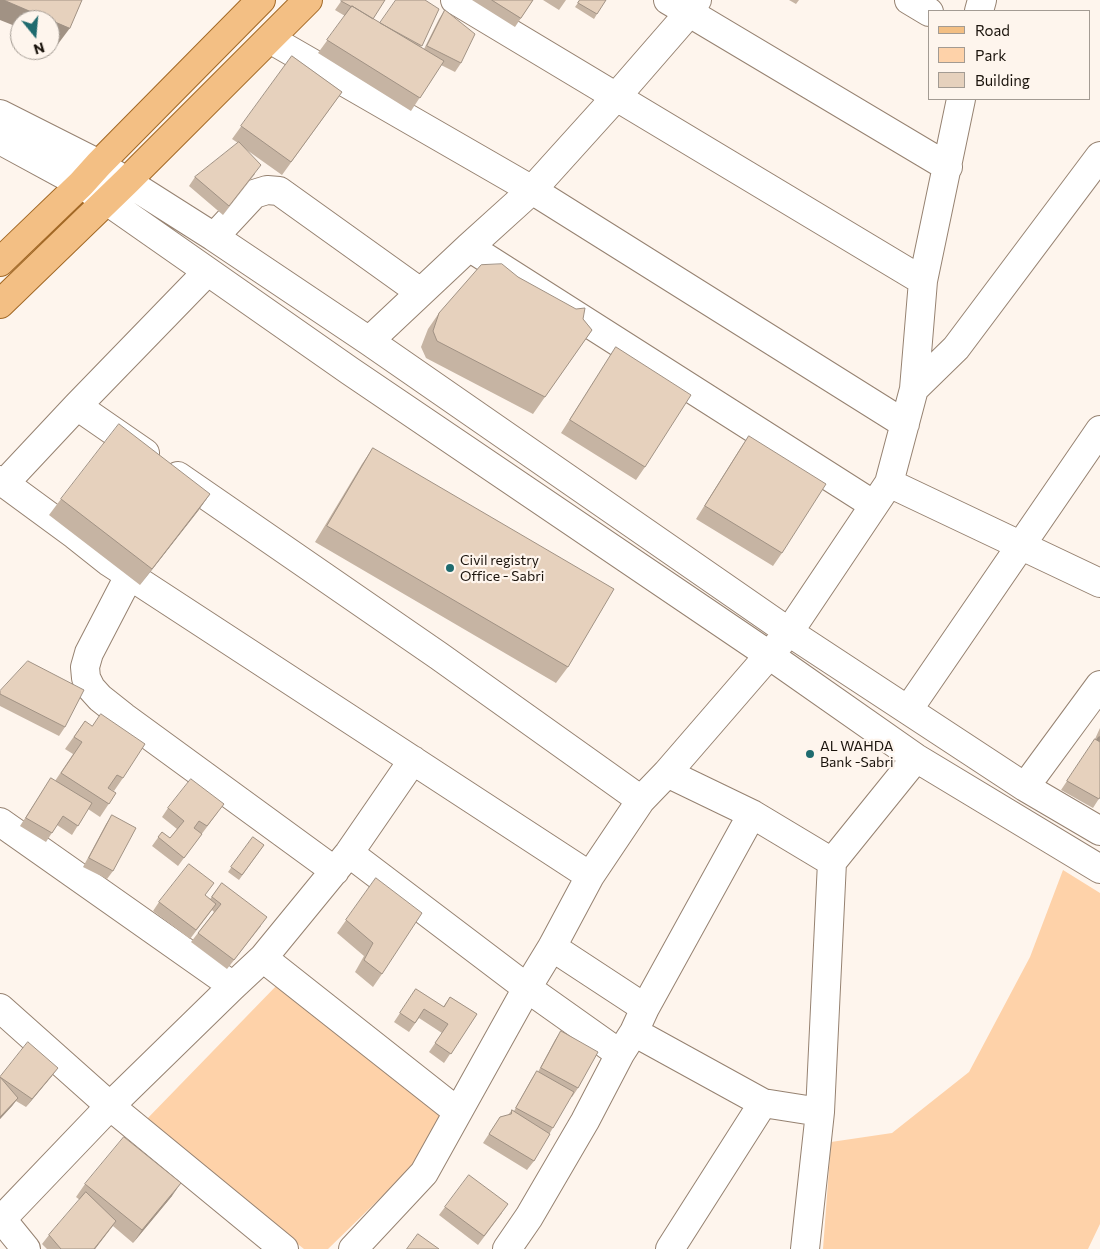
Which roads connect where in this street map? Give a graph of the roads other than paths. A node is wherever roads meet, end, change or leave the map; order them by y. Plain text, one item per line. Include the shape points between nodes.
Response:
1 (261, 0) edge
2 (308, 0) edge
3 (456, 0) edge
4 (910, 0) edge
5 (684, 4) edge
6 (928, 11) edge
7 (270, 38) junction
8 (616, 97) junction
9 (961, 100) edge
10 (0, 114) edge
11 (0, 140) edge
12 (1100, 156) edge
13 (99, 164) junction
14 (948, 167) junction
15 (127, 181) junction
16 (81, 184) junction
17 (532, 190) junction
18 (107, 201) junction
19 (214, 237) junction
20 (469, 246) junction
21 (0, 262) edge
22 (208, 272) junction
23 (923, 281) junction
24 (420, 292) junction
25 (0, 304) edge
26 (369, 341) junction
27 (914, 389) junction
28 (77, 406) junction
29 (905, 424) junction
30 (1100, 430) edge
31 (2, 482) edge
32 (889, 483) junction
33 (874, 505) junction
34 (1022, 546) junction
35 (129, 576) junction
36 (1100, 583) edge
37 (788, 632) junction
38 (769, 655) junction
39 (1100, 685) edge
40 (908, 710) junction
41 (916, 758) junction
42 (413, 760) junction
43 (666, 773) junction
44 (1025, 787) junction
45 (641, 800) junction
46 (752, 814) junction
47 (0, 822) edge
48 (1100, 831) edge
49 (342, 862) junction
50 (832, 862) junction
51 (1100, 869) edge
52 (590, 876) junction
53 (552, 947) junction
54 (264, 958) junction
55 (233, 986) junction
56 (527, 988) junction
57 (0, 1008) edge
58 (644, 1008) junction
59 (627, 1043) junction
60 (763, 1103) junction
61 (110, 1106) junction
62 (458, 1112) junction
63 (820, 1112) junction
64 (0, 1219) edge
65 (26, 1249) edge
66 (284, 1249) edge
67 (353, 1249) edge
68 (507, 1249) edge
69 (670, 1249) edge
70 (805, 1249) edge

1 - 13 main road
2 - 7 main road
3 - 8 street
4 - 6 street
5 - 8 street
5 - 14 street
7 - 15 main road
7 - 17 street
8 - 17 street
8 - 23 street
9 - 14 street
10 - 13 street
11 - 16 street
12 - 27 street via 956,348
13 - 15 street
13 - 16 main road
14 - 23 street
15 - 18 main road
15 - 19 street
16 - 18 street
16 - 21 main road
17 - 20 street
17 - 29 street
18 - 22 street
18 - 25 main road
19 - 24 street via 254,194 279,191
19 - 26 street
20 - 24 street
20 - 33 street
22 - 28 street
22 - 38 street
23 - 27 street
24 - 26 street
26 - 37 street
27 - 29 street
28 - 31 street
28 - 45 street
29 - 32 street
30 - 34 street
31 - 35 street
32 - 33 street
32 - 34 street
33 - 37 street
34 - 36 street
34 - 40 street
35 - 42 street
35 - 49 street via 89,653 85,667 91,688 124,717
37 - 38 street
37 - 40 street
38 - 41 street
38 - 43 street
39 - 44 street
40 - 44 street
41 - 50 street
41 - 51 street
42 - 49 street
42 - 52 street
43 - 45 street
43 - 46 street
44 - 48 street
45 - 52 street
46 - 50 street
46 - 58 street
47 - 55 street
49 - 54 street
49 - 56 street
50 - 63 street
52 - 53 street
53 - 56 street
53 - 58 street
54 - 55 street
54 - 62 street
55 - 61 street
56 - 59 street
56 - 62 street
57 - 61 street
58 - 59 street
59 - 60 street
59 - 68 street via 585,1121
60 - 63 street
60 - 69 street
61 - 64 street
61 - 66 street
62 - 67 street via 424,1173
63 - 70 street
64 - 65 street

